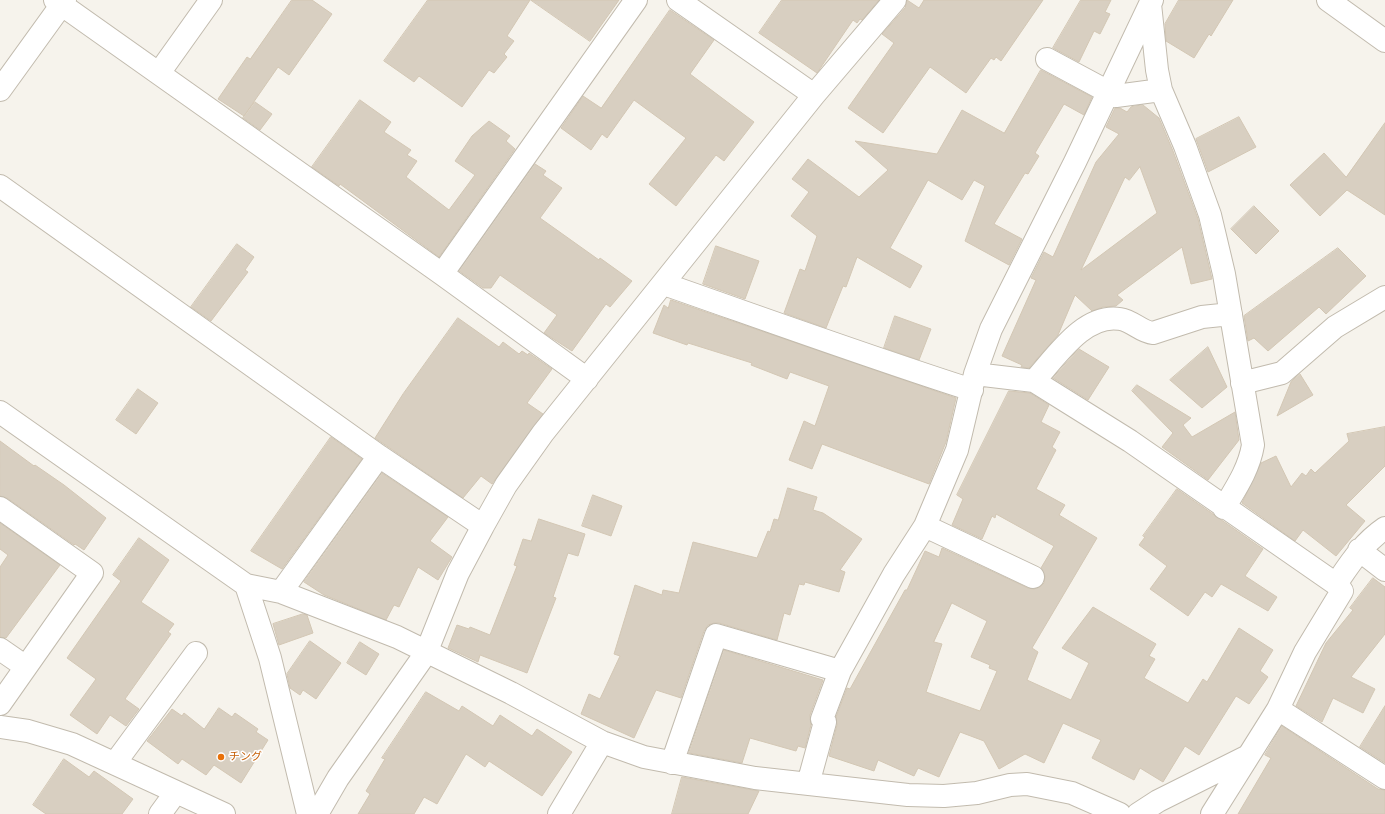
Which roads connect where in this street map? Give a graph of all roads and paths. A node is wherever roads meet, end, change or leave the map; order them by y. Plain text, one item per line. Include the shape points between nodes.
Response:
1 (211, 0) edge
2 (636, 0) edge
3 (895, 0) edge
4 (1328, 0) edge
5 (61, 1) edge
6 (1151, 2) edge
7 (691, 4) edge
8 (1385, 40) edge
9 (1047, 58) dead end
10 (159, 73) junction
11 (0, 90) edge
12 (1161, 90) junction
13 (1109, 92) junction
14 (814, 95) junction
15 (0, 186) edge
16 (442, 274) junction
17 (664, 284) junction
18 (1385, 297) edge
19 (1231, 314) junction
20 (587, 379) junction
21 (1034, 381) junction
22 (974, 382) junction
23 (1242, 383) junction
24 (0, 412) edge
25 (379, 456) junction
26 (0, 508) edge
27 (1224, 508) junction
28 (483, 526) junction
29 (925, 526) junction
30 (1385, 528) edge
31 (1359, 550) junction
32 (1385, 570) edge
33 (1033, 577) dead end
34 (1336, 584) junction
35 (246, 585) junction
36 (281, 592) junction
37 (0, 649) edge
38 (196, 653) dead end
39 (426, 653) junction
40 (26, 668) junction
41 (840, 671) junction
42 (0, 704) edge
43 (1278, 709) junction
44 (0, 727) edge
45 (602, 742) junction
46 (1249, 755) junction
47 (114, 763) junction
48 (672, 763) junction
49 (1385, 778) edge
50 (808, 784) junction
51 (176, 792) junction
52 (160, 814) edge
53 (224, 814) edge
54 (308, 814) edge
55 (317, 814) edge
56 (559, 814) edge
57 (1120, 814) edge
58 (1138, 814) edge
59 (1212, 814) edge

1 - 10 street
2 - 16 street
3 - 14 street
4 - 8 street
5 - 10 street
5 - 11 street
6 - 12 street via 1156,70
6 - 13 street
7 - 14 street
9 - 13 street
10 - 16 street
12 - 13 street via 1116,96
12 - 19 street via 1210,215
13 - 22 street via 991,329
14 - 17 street
15 - 25 street
16 - 20 street
17 - 20 street
17 - 22 street via 812,335 847,350
18 - 23 street via 1335,327 1282,373
19 - 21 street via 1202,318 1154,333 1122,319 1092,322 1079,331
19 - 23 street
20 - 28 street via 506,485
21 - 22 street
21 - 27 street via 1130,441
22 - 29 street via 957,450
23 - 27 street via 1253,446 1238,486
24 - 35 street
25 - 28 street
25 - 36 street
26 - 40 street via 92,573
27 - 34 street
28 - 39 street via 458,573
29 - 33 street
29 - 41 street via 894,574
30 - 31 street
31 - 32 street
31 - 34 street
34 - 43 street via 1342,591 1305,652
35 - 36 street
35 - 54 street via 270,658
36 - 39 street via 397,637
37 - 40 street
38 - 47 street
39 - 45 street via 511,693
39 - 55 street via 338,778
40 - 42 street
41 - 48 street via 716,635
41 - 50 street via 822,719 825,722
43 - 46 street
43 - 49 street
44 - 47 street via 28,731 72,744
45 - 48 street via 644,757
45 - 56 street
46 - 58 street via 1158,801
46 - 59 street
47 - 51 street
48 - 50 street via 755,778
50 - 57 street via 908,795 944,796 1027,784 1072,794
51 - 52 street
51 - 53 street

